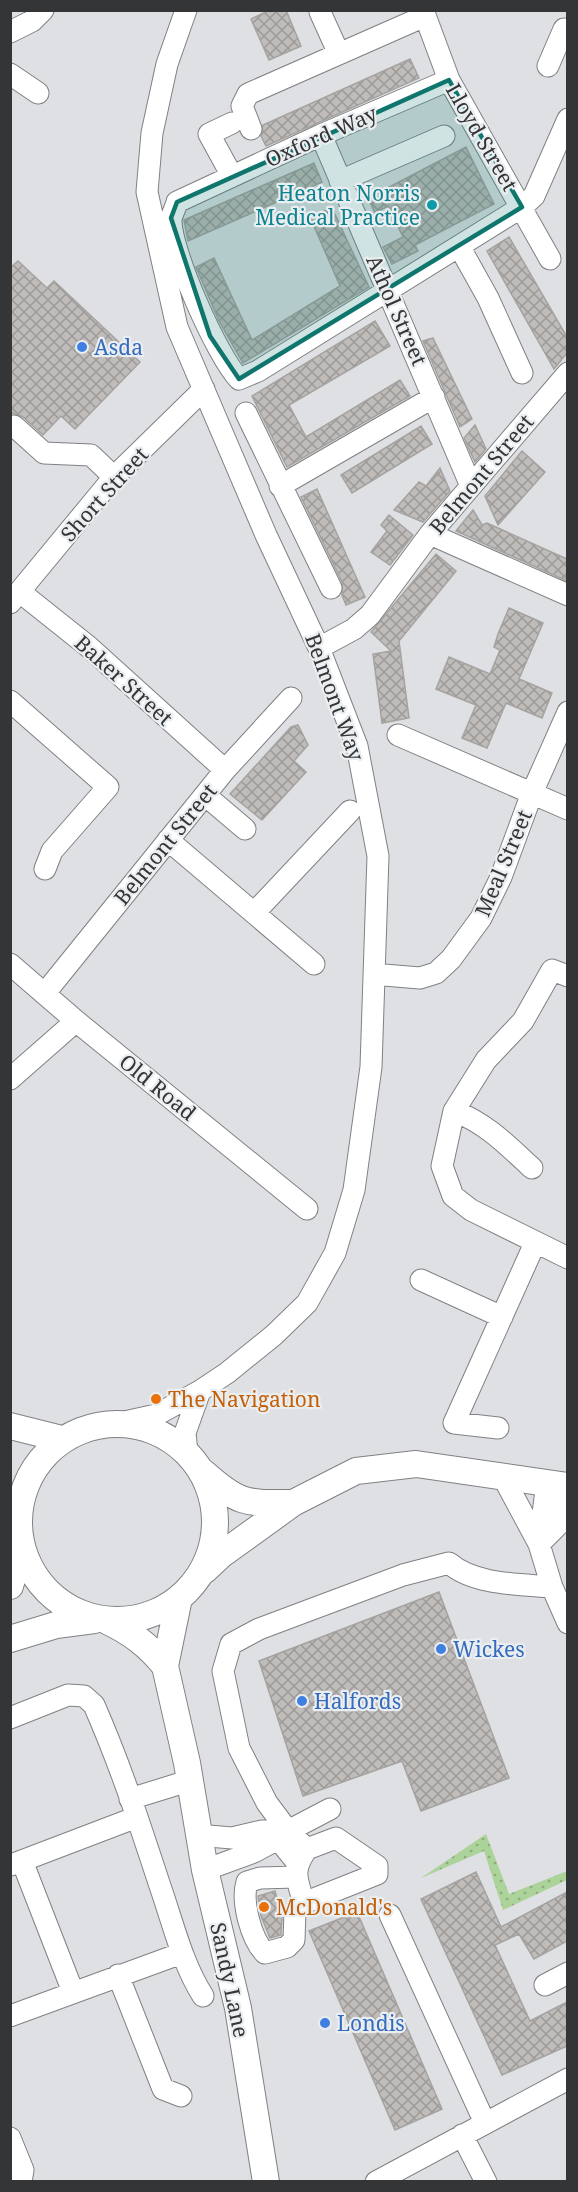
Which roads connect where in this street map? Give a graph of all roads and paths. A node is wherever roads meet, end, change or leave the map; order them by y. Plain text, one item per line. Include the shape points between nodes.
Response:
1 (43, 10) edge
2 (186, 10) edge
3 (320, 12) edge
4 (424, 14) edge
5 (567, 31) edge
6 (10, 32) edge
7 (339, 54) junction
8 (549, 66) dead end
9 (10, 74) edge
10 (449, 80) junction
11 (38, 93) dead end
12 (567, 119) edge
13 (321, 135) junction
14 (444, 136) dead end
15 (232, 176) junction
16 (340, 181) junction
17 (522, 207) junction
18 (459, 246) junction
19 (550, 259) dead end
20 (388, 291) junction
21 (522, 373) dead end
22 (567, 373) edge
23 (204, 389) junction
24 (434, 397) junction
25 (246, 413) dead end
26 (14, 426) dead end
27 (114, 477) junction
28 (280, 486) junction
29 (471, 486) junction
30 (430, 534) junction
31 (331, 588) dead end
32 (567, 595) edge
33 (15, 598) edge
34 (319, 648) junction
35 (291, 698) dead end
36 (10, 700) edge
37 (567, 712) edge
38 (398, 735) dead end
39 (225, 770) junction
40 (532, 793) junction
41 (204, 795) junction
42 (567, 809) edge
43 (350, 811) dead end
44 (245, 829) dead end
45 (168, 840) junction
46 (45, 869) dead end
47 (254, 913) junction
48 (10, 964) edge
49 (314, 964) dead end
50 (553, 970) edge
51 (384, 975) dead end
52 (45, 993) junction
53 (76, 1021) junction
54 (10, 1079) edge
55 (454, 1111) junction
56 (532, 1168) dead end
57 (307, 1209) dead end
58 (535, 1243) junction
59 (567, 1258) edge
60 (421, 1280) dead end
61 (502, 1317) junction
62 (200, 1391) junction
63 (120, 1423) junction
64 (10, 1426) edge
65 (498, 1428) dead end
66 (62, 1439) junction
67 (194, 1461) junction
68 (502, 1477) junction
69 (561, 1486) edge
70 (14, 1502) edge
71 (293, 1503) junction
72 (539, 1544) junction
73 (21, 1549) junction
74 (200, 1574) junction
75 (10, 1586) edge
76 (552, 1587) junction
77 (179, 1598) junction
78 (103, 1620) junction
79 (567, 1623) edge
80 (10, 1639) edge
81 (165, 1666) junction
82 (10, 1718) edge
83 (188, 1781) junction
84 (134, 1808) junction
85 (330, 1809) dead end
86 (197, 1835) junction
87 (273, 1837) junction
88 (16, 1863) edge
89 (300, 1863) junction
90 (205, 1870) junction
91 (304, 1903) junction
92 (390, 1915) dead end
93 (182, 1953) junction
94 (567, 1973) edge
95 (118, 1975) junction
96 (545, 1985) dead end
97 (73, 1992) junction
98 (203, 1996) dead end
99 (10, 2016) edge
100 (567, 2079) edge
101 (181, 2096) dead end
102 (485, 2123) junction
103 (462, 2135) junction
104 (10, 2138) edge
105 (21, 2181) edge
106 (266, 2181) edge
107 (376, 2181) edge
108 (486, 2181) edge

1 - 6 street via 32,21
2 - 23 street, Belmont Way via 167,64 152,133 147,192 177,327
3 - 7 street
4 - 7 street
4 - 10 street, Lloyd Street
5 - 8 street via 564,29
7 - 15 street via 248,94 242,106 242,126 209,134
9 - 11 street
10 - 13 street, Oxford Way
10 - 17 street, Lloyd Street
12 - 17 street via 534,196
13 - 15 street, Oxford Way
13 - 16 street, Athol Street
14 - 16 street
15 - 20 street, Oxford Way via 177,202 171,218 196,301 227,367 239,379
16 - 20 street, Athol Street
17 - 18 street
17 - 19 street, Lloyd Street
18 - 20 street
18 - 21 street
20 - 24 street, Athol Street
22 - 29 street, Belmont Street
23 - 27 street, Short Street
23 - 34 street, Belmont Way
24 - 28 street
24 - 29 street, Athol Street
25 - 28 street
26 - 27 street via 44,453 91,455
27 - 33 street, Short Street
28 - 31 street
29 - 30 street, Belmont Street
30 - 32 street
30 - 34 street, Belmont Street via 370,615 354,629
33 - 39 street, Baker Street via 89,647
34 - 62 street, Belmont Way via 357,746 378,855 371,1067 354,1190 335,1253 307,1303 274,1335
35 - 39 street, Belmont Street
36 - 46 street via 108,787 52,851
37 - 40 street, Meal Street
38 - 40 street
39 - 41 street, Belmont Street
40 - 42 street
40 - 51 street, Meal Street via 501,877 481,918 451,959 436,973 420,978
41 - 44 street
41 - 45 street, Belmont Street
43 - 47 street
45 - 47 street
45 - 52 street, Belmont Street
47 - 49 street
48 - 52 street, Old Road
50 - 55 street via 523,1021 486,1060
52 - 53 street, Old Road
53 - 54 street
53 - 57 street, Old Road
55 - 56 street via 495,1133
55 - 58 street via 442,1166 453,1196 471,1210
58 - 59 street
58 - 61 street
60 - 61 street
61 - 65 street via 446,1422
62 - 63 street, Belmont Way via 156,1415
62 - 67 street via 185,1433
63 - 66 main road via 95,1425
63 - 67 main road via 169,1438
64 - 66 main road
66 - 70 main road via 40,1459
67 - 71 main road via 225,1491 247,1503
67 - 74 main road via 212,1495 216,1522 212,1550
68 - 69 main road
68 - 71 main road via 416,1464 356,1471
68 - 72 street
69 - 72 street
70 - 73 main road
71 - 74 main road
72 - 76 street
73 - 75 main road
73 - 78 main road via 33,1574 51,1596 74,1611
74 - 77 main road
76 - 79 street
76 - 87 street via 460,1572 449,1563 403,1575 259,1629 231,1644 223,1671 234,1728 239,1748 267,1803
77 - 78 main road via 155,1612 128,1620
77 - 81 main road, Sandy Lane
78 - 80 main road via 56,1625
78 - 81 main road, Sandy Lane via 132,1632
81 - 83 main road, Sandy Lane
82 - 84 street, Sandy Lane via 69,1695 84,1696 94,1705
83 - 84 street
83 - 86 main road, Sandy Lane
84 - 88 street
84 - 93 street, Sandy Lane
85 - 87 street
86 - 87 street
86 - 90 main road, Sandy Lane
87 - 89 street
87 - 90 street
88 - 97 street
89 - 91 street
89 - 91 street via 336,1838 377,1866 377,1874
89 - 91 street via 247,1882 243,1893 257,1945 265,1953 287,1947 294,1940 295,1911
90 - 106 main road, Sandy Lane via 238,2008
92 - 102 street
93 - 95 street
93 - 98 street, Sandy Lane
94 - 96 street
95 - 97 street
95 - 101 street via 163,2089
97 - 99 street
100 - 102 street
102 - 103 street
103 - 107 street
103 - 108 street
104 - 105 street via 23,2170

